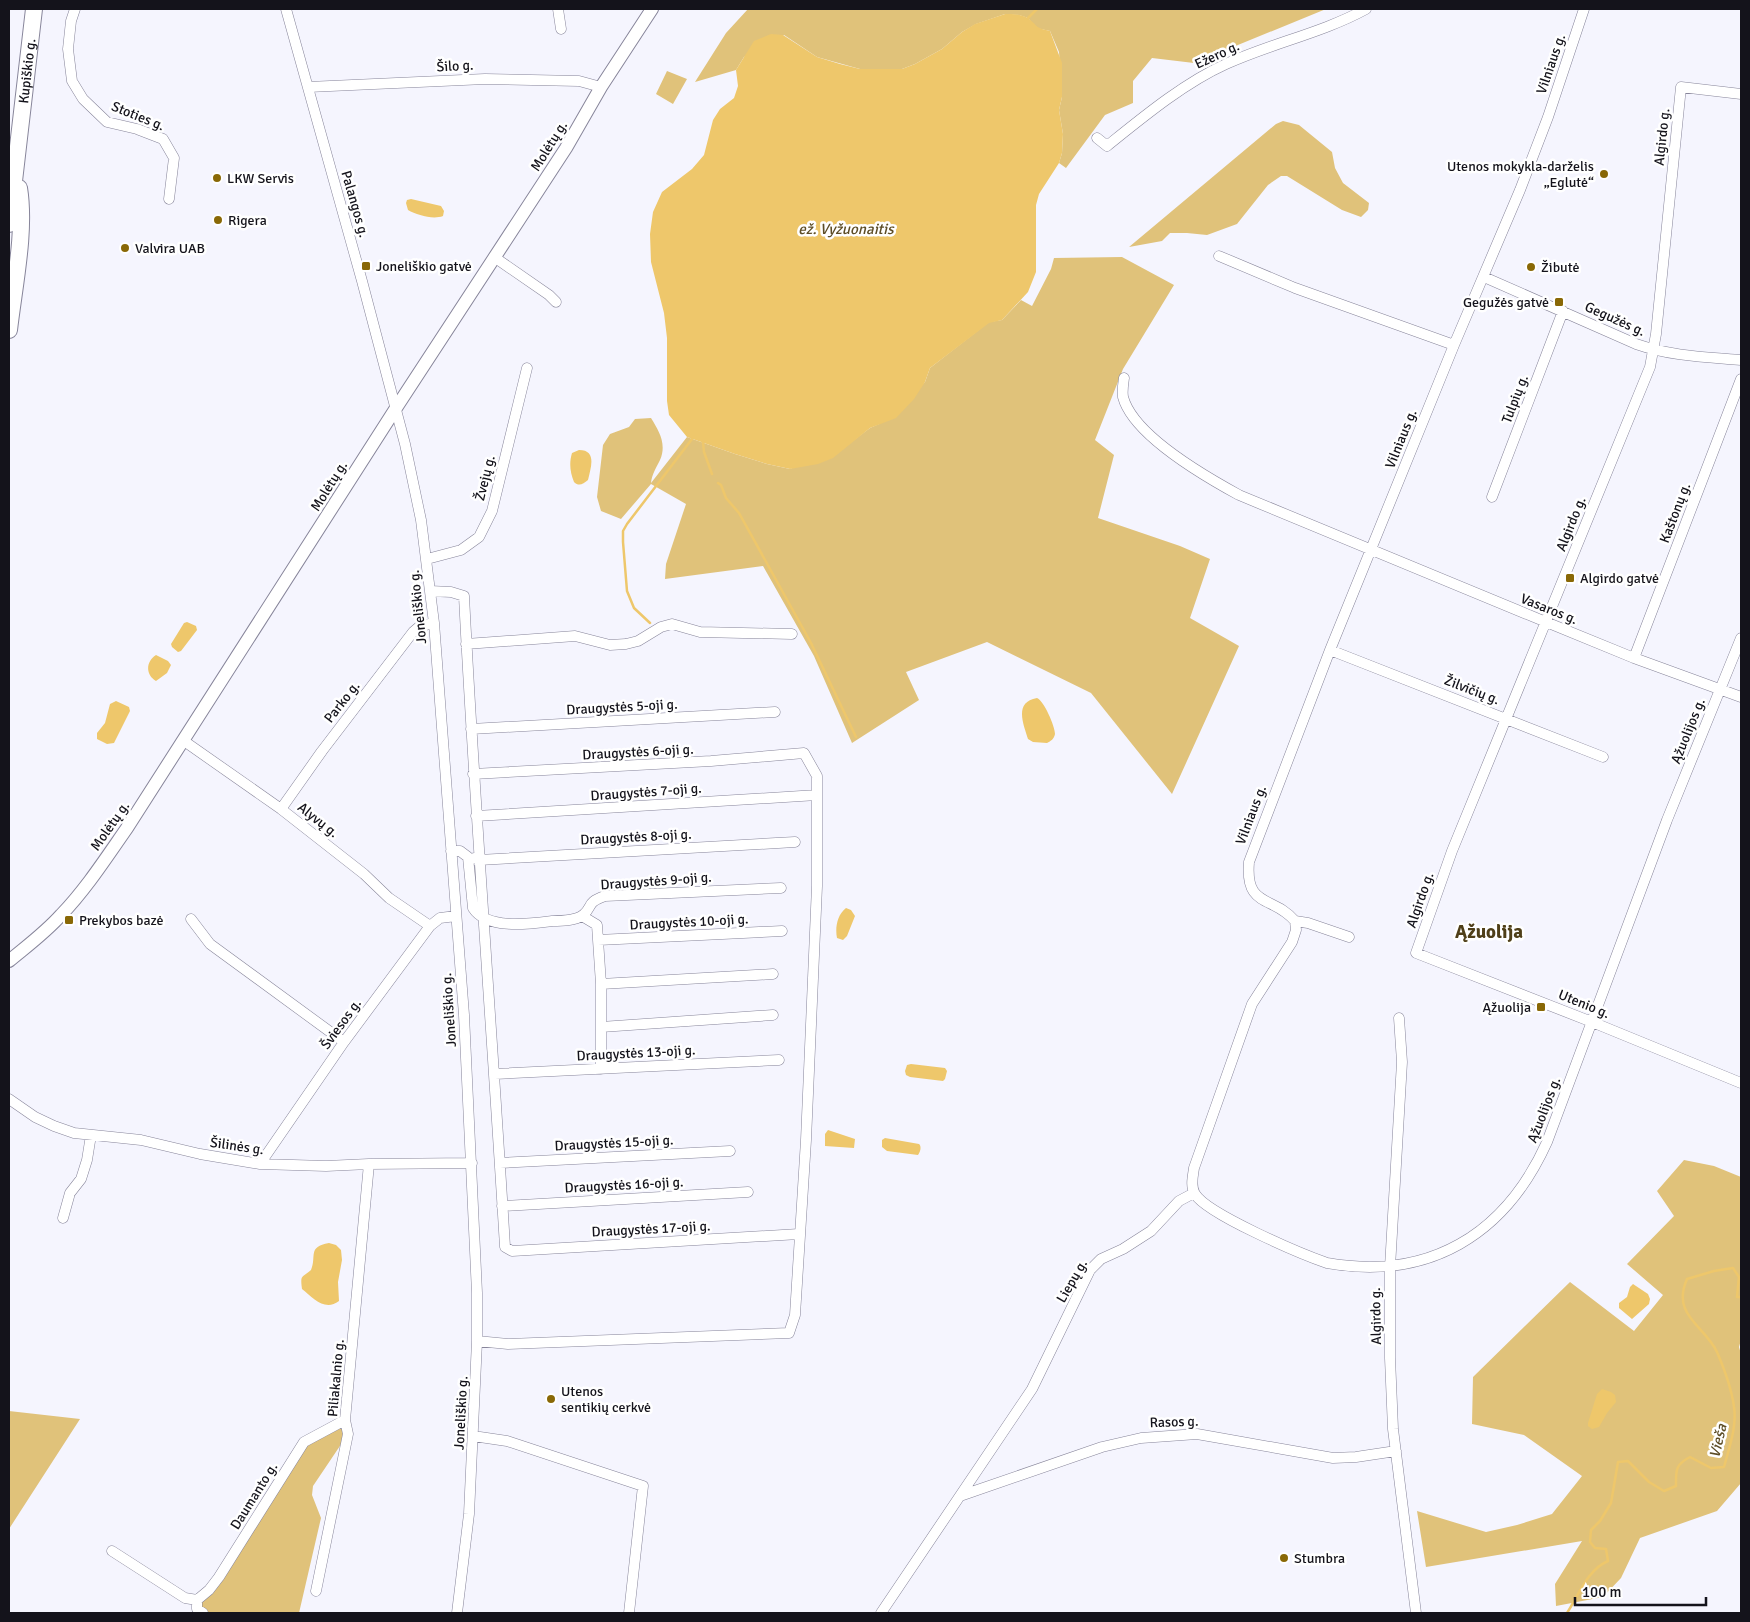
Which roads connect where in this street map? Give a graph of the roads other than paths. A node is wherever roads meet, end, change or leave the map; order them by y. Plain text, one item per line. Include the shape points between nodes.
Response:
1 (34, 9) edge
2 (75, 9) edge
3 (286, 9) edge
4 (558, 9) edge
5 (652, 9) edge
6 (1366, 9) edge
7 (1584, 9) edge
8 (562, 29) dead end
9 (308, 87) junction
10 (601, 87) junction
11 (1741, 94) edge
12 (1097, 138) dead end
13 (16, 166) junction
14 (169, 199) dead end
15 (9, 224) edge
16 (1219, 256) dead end
17 (494, 258) junction
18 (1484, 277) junction
19 (556, 302) dead end
20 (1563, 311) junction
21 (9, 330) edge
22 (1454, 346) junction
23 (1654, 350) junction
24 (1741, 360) edge
25 (527, 368) dead end
26 (1124, 378) dead end
27 (1741, 379) edge
28 (396, 408) junction
29 (1492, 496) dead end
30 (1371, 549) junction
31 (427, 559) junction
32 (430, 591) junction
33 (1546, 622) junction
34 (434, 623) junction
35 (792, 634) dead end
36 (1741, 638) edge
37 (466, 644) junction
38 (1330, 650) junction
39 (1634, 658) junction
40 (1719, 690) junction
41 (1741, 697) edge
42 (775, 712) dead end
43 (1507, 719) junction
44 (471, 729) junction
45 (184, 741) junction
46 (1603, 757) dead end
47 (473, 774) junction
48 (817, 795) junction
49 (281, 809) junction
50 (476, 816) junction
51 (795, 842) dead end
52 (451, 851) junction
53 (468, 857) junction
54 (479, 860) junction
55 (781, 888) dead end
56 (456, 916) junction
57 (582, 916) junction
58 (191, 918) dead end
59 (483, 918) junction
60 (1295, 921) junction
61 (430, 926) junction
62 (782, 931) dead end
63 (1349, 937) dead end
64 (598, 940) junction
65 (1416, 953) joint
66 (9, 961) edge
67 (773, 974) dead end
68 (601, 984) junction
69 (773, 1015) dead end
70 (1400, 1018) dead end
71 (1592, 1022) junction
72 (601, 1027) junction
73 (344, 1042) junction
74 (779, 1060) dead end
75 (601, 1069) junction
76 (495, 1074) junction
77 (1741, 1083) edge
78 (9, 1099) edge
79 (91, 1135) junction
80 (730, 1151) dead end
81 (472, 1163) junction
82 (500, 1163) junction
83 (260, 1164) junction
84 (369, 1164) junction
85 (748, 1192) dead end
86 (1194, 1193) junction
87 (502, 1206) junction
88 (63, 1218) dead end
89 (799, 1234) junction
90 (1390, 1267) junction
91 (478, 1341) junction
92 (345, 1420) junction
93 (474, 1436) junction
94 (1396, 1451) junction
95 (960, 1496) junction
96 (112, 1551) dead end
97 (316, 1591) dead end
98 (197, 1600) junction
99 (203, 1613) edge
100 (457, 1613) edge
101 (629, 1613) edge
102 (882, 1613) edge
103 (1416, 1613) edge

1 - 13 highway, Kupiškio g.
2 - 14 street, Stoties g. via 68,48 72,81 84,99 107,122 162,139 174,158
3 - 9 street, Palangos g.
4 - 8 street
5 - 10 street, Molėtų g.
6 - 12 street, Ežero g. via 1222,66 1187,86 1106,146
7 - 18 street, Vilniaus g. via 1548,117
9 - 10 street, Šilo g. via 485,79 579,81
9 - 28 street, Palangos g.
10 - 17 street, Molėtų g. via 566,148
11 - 23 street, Algirdo g. via 1681,87
13 - 15 highway, Kupiškio g.
13 - 21 highway via 22,207
16 - 22 street via 1295,288
17 - 19 street
17 - 28 street, Molėtų g.
18 - 20 street, Gegužės g.
18 - 22 street, Vilniaus g.
20 - 23 street, Gegužės g.
20 - 29 street, Tulpių g.
22 - 30 street, Vilniaus g.
23 - 24 street, Gegužės g.
23 - 33 street, Algirdo g. via 1650,367
25 - 31 street, Žvejų g. via 492,511 479,537 461,550
26 - 30 street, Vasaros g. via 1124,399 1138,423 1206,477 1239,495
27 - 39 street, Kaštonų g.
28 - 31 street, Joneliškio g. via 415,488
28 - 45 street, Molėtų g.
30 - 33 street, Vasaros g.
30 - 38 street, Vilniaus g.
31 - 32 street, Joneliškio g.
32 - 34 street, Joneliškio g.
32 - 37 street via 464,596
33 - 39 street, Vasaros g.
33 - 43 street, Algirdo g.
34 - 49 street, Parko g. via 420,626 413,632
34 - 52 street, Joneliškio g.
35 - 37 street via 708,633 672,624 626,644 601,644 575,636
36 - 40 street
37 - 44 street
38 - 43 street, Žilvičių g.
38 - 60 street, Vilniaus g. via 1249,862 1249,880 1255,895 1286,912
39 - 40 street, Vasaros g.
40 - 41 street, Vasaros g.
40 - 71 street, Ąžuolijos g.
42 - 44 street, Draugystės 5-oji g.
43 - 46 street, Žilvičių g.
43 - 65 street, Algirdo g. via 1452,851
44 - 47 street
45 - 49 street, Alyvų g.
45 - 66 street, Molėtų g. via 92,877 62,914
47 - 48 street, Draugystės 6-oji g. via 804,753 817,776
47 - 50 street
48 - 50 street, Draugystės 7-oji g.
48 - 89 street via 818,886
49 - 61 street, Alyvų g. via 364,874 389,898
50 - 54 street
51 - 54 street, Draugystės 8-oji g.
52 - 53 street, Draugystės 8-oji g. via 460,851
52 - 56 street, Joneliškio g.
53 - 54 street, Draugystės 8-oji g.
53 - 59 street via 472,908
54 - 59 street
55 - 57 street, Draugystės 9-oji g. via 604,896 592,900
56 - 61 street via 440,918
56 - 81 street, Joneliškio g.
57 - 59 street via 571,920 513,925
57 - 64 street via 597,925
58 - 73 street via 210,944
59 - 76 street
60 - 63 street
60 - 86 street via 1292,942 1252,1004 1194,1168
61 - 73 street, Šviesos g.
62 - 64 street, Draugystės 10-oji g.
64 - 68 street
65 - 71 street, Utenio g.
67 - 68 street
68 - 72 street
69 - 72 street
70 - 90 street, Algirdo g. via 1401,1099
71 - 77 street, Utenio g.
71 - 90 street, Ąžuolijos g. via 1547,1142 1521,1189 1469,1239 1436,1256
72 - 75 street
73 - 83 street, Šviesos g.
74 - 75 street, Draugystės 13-oji g.
75 - 76 street, Draugystės 13-oji g.
76 - 82 street
78 - 79 street, Šilinės g. via 54,1126
79 - 83 street, Šilinės g. via 141,1140
79 - 88 street via 81,1179 70,1194
80 - 82 street, Draugystės 15-oji g.
81 - 84 street, Šilinės g.
81 - 91 street, Joneliškio g.
82 - 87 street
83 - 84 street, Šilinės g.
84 - 92 street, Piliakalnio g.
85 - 87 street, Draugystės 16-oji g.
86 - 90 street, Ąžuolijos g. via 1216,1211 1314,1258 1338,1265
86 - 95 street, Liepų g. via 1179,1201 1152,1231 1101,1259 1090,1270 1032,1389
87 - 89 street, Draugystės 17-oji g. via 505,1247 512,1251
89 - 91 street via 795,1315 789,1333 508,1344
90 - 94 street, Algirdo g. via 1391,1378
91 - 93 street, Joneliškio g.
92 - 97 street, Piliakalnio g. via 348,1434
92 - 98 street, Daumanto g. via 304,1442 219,1577
93 - 100 street, Joneliškio g.
93 - 101 street via 507,1441 644,1486
94 - 95 street, Rasos g. via 1333,1458 1197,1434 1141,1438 1102,1447
94 - 103 street, Algirdo g.
95 - 102 street, Liepų g.
96 - 98 street via 185,1598
98 - 99 street via 197,1609

